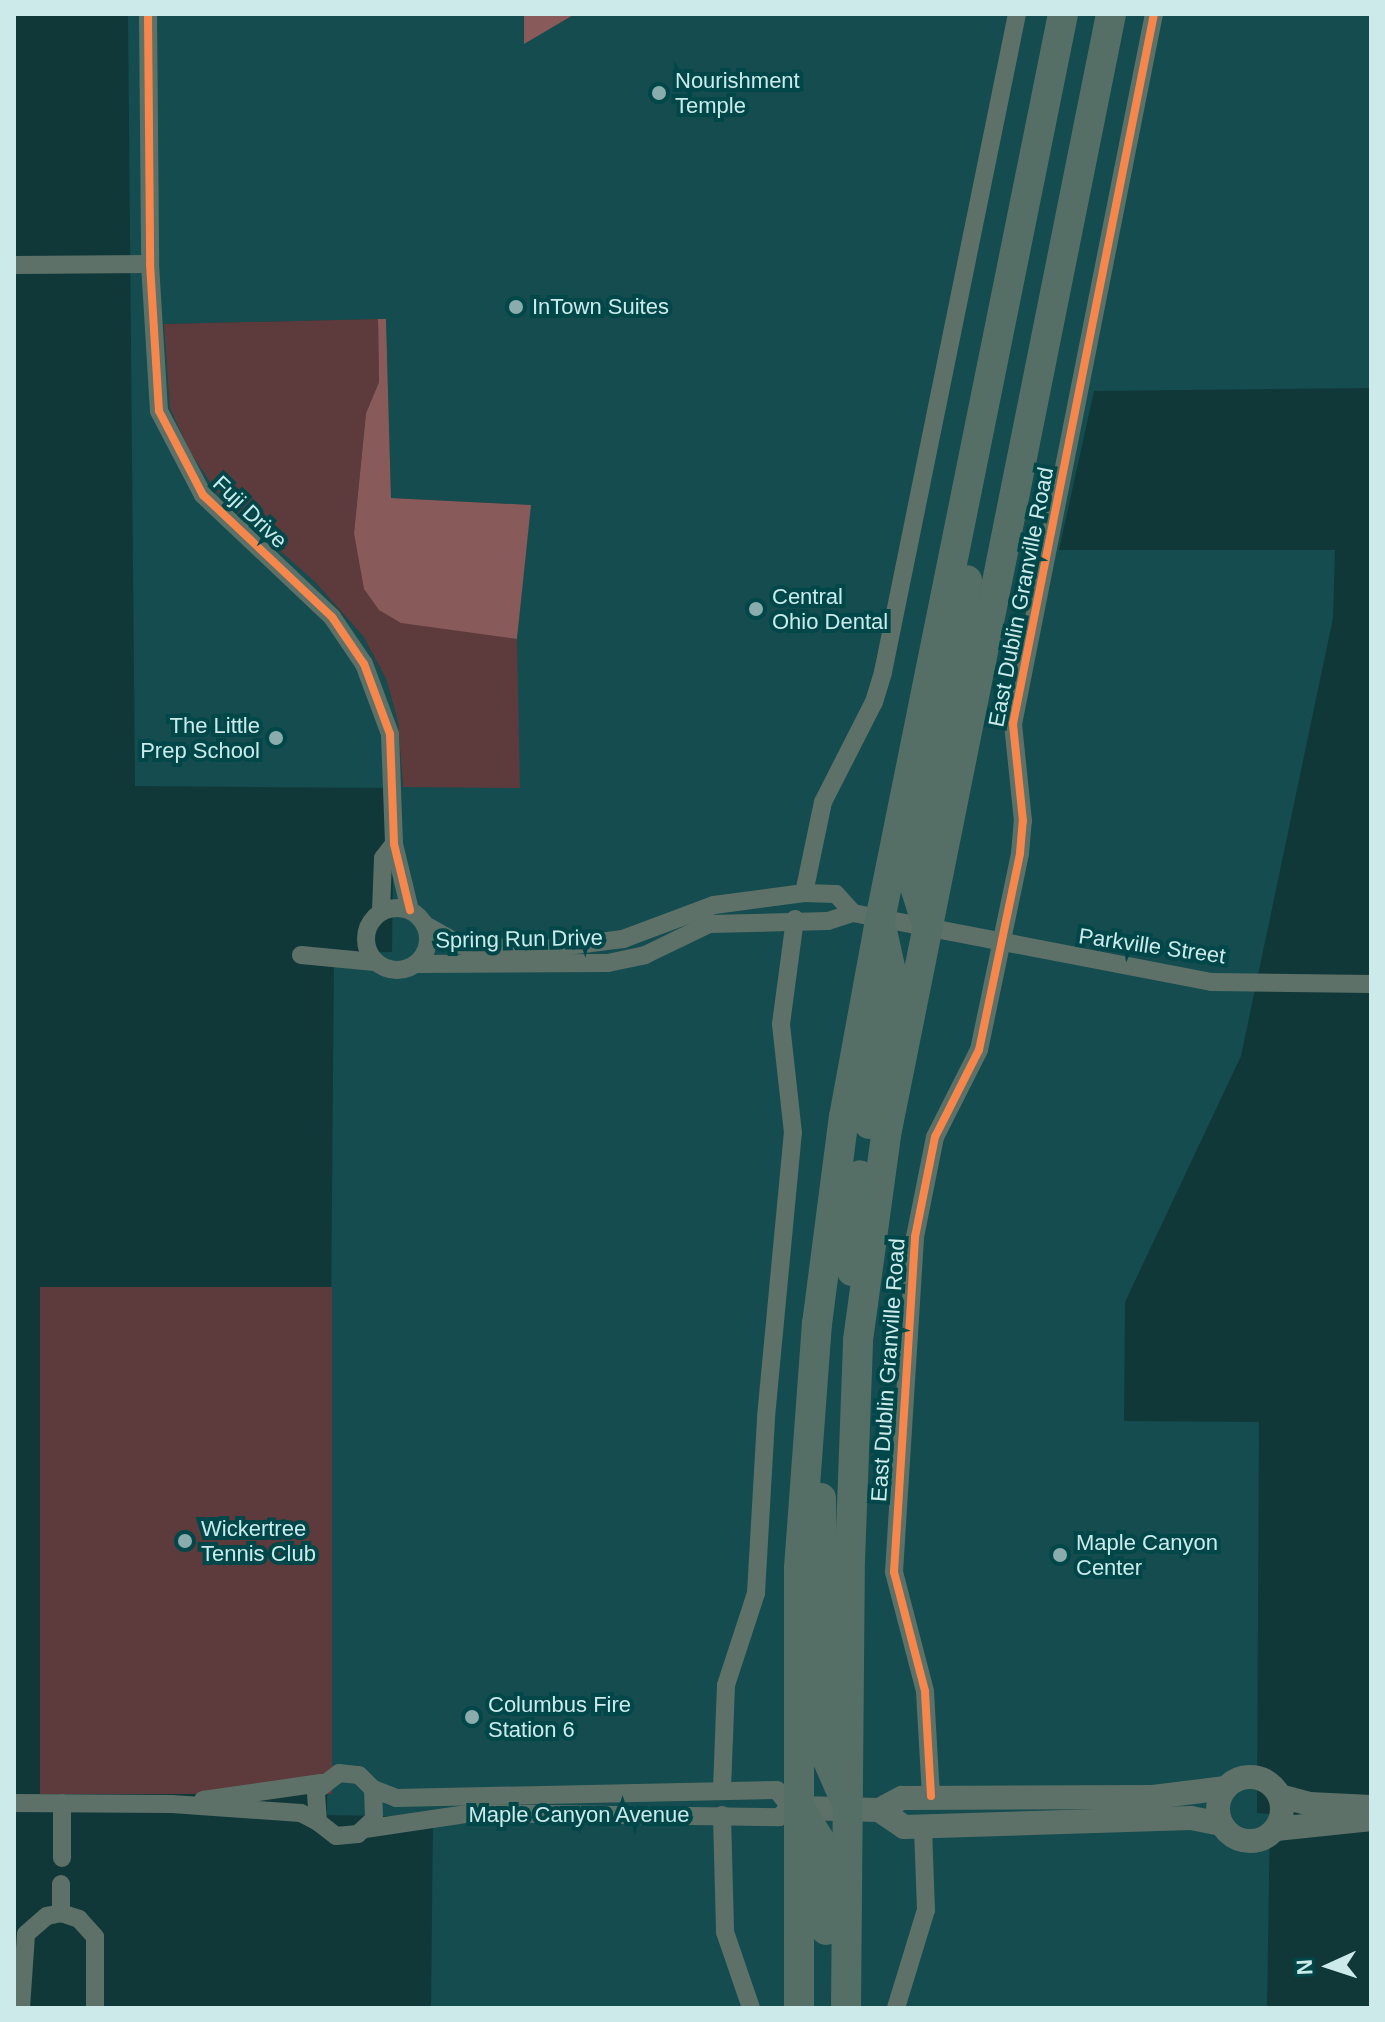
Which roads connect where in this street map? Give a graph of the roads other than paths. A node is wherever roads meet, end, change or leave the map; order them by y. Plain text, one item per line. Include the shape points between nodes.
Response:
1 (148, 14) edge
2 (1017, 14) edge
3 (1063, 14) edge
4 (1111, 14) edge
5 (1154, 14) edge
6 (150, 264) junction
7 (14, 265) edge
8 (980, 418) junction
9 (394, 844) junction
10 (804, 893) junction
11 (410, 910) junction
12 (381, 911) junction
13 (866, 917) junction
14 (795, 919) junction
15 (425, 925) junction
16 (928, 931) junction
17 (365, 935) junction
18 (1000, 945) junction
19 (301, 955) dead end
20 (328, 958) junction
21 (375, 962) junction
22 (416, 964) junction
23 (1371, 984) edge
24 (817, 1324) junction
25 (858, 1340) junction
26 (321, 1783) junction
27 (1225, 1788) junction
28 (373, 1789) junction
29 (722, 1789) junction
30 (931, 1796) junction
31 (1280, 1796) junction
32 (14, 1803) edge
33 (62, 1803) junction
34 (172, 1804) junction
35 (1371, 1807) edge
36 (795, 1808) junction
37 (848, 1808) junction
38 (879, 1810) junction
39 (722, 1815) junction
40 (1371, 1819) edge
41 (318, 1822) junction
42 (1221, 1824) junction
43 (923, 1827) junction
44 (365, 1829) junction
45 (1276, 1829) junction
46 (62, 1858) dead end
47 (61, 1884) dead end
48 (61, 1913) junction
49 (21, 2008) edge
50 (95, 2008) edge
51 (751, 2008) edge
52 (799, 2008) edge
53 (827, 2008) edge
54 (846, 2008) edge
55 (896, 2008) edge

1 - 6 street, Fuji Drive
2 - 10 street via 883,672 874,702 823,802
3 - 8 main road
4 - 16 main road, East Dublin Granville Road
5 - 18 street, East Dublin Granville Road via 1013,724 1022,836
6 - 7 street
6 - 9 street, Fuji Drive via 159,411 203,495 332,617 364,664 390,734 396,785
8 - 13 main road
8 - 16 main road via 973,543 911,874
9 - 11 street, Fuji Drive
9 - 12 street, Fuji Drive via 383,858
10 - 13 street, Spring Run Drive via 836,894
10 - 15 street, Spring Run Drive via 697,908 623,939 586,947 463,946
11 - 12 street
11 - 15 street
12 - 17 street
13 - 14 street, Spring Run Drive
13 - 16 street, Spring Run Drive
13 - 24 main road
13 - 25 main road via 892,976 852,1229
14 - 22 street, Spring Run Drive via 709,924 645,955 608,963
14 - 29 street via 781,1024 793,1133 766,1417 756,1593 726,1685
15 - 22 street via 427,946
16 - 18 street, Parkville Street
16 - 25 main road, East Dublin Granville Road via 886,1135
17 - 20 street
17 - 21 street
18 - 23 street, Parkville Street via 1211,982
18 - 30 street, East Dublin Granville Road via 979,1050 931,1152 908,1315 894,1572 897,1601 925,1691
19 - 20 street
20 - 21 street
21 - 22 street via 392,970
24 - 36 main road via 799,1568
24 - 37 main road via 825,1754
25 - 37 main road, East Dublin Granville Road
26 - 28 street, Maple Canyon Avenue via 349,1773
26 - 34 street, Maple Canyon Avenue
26 - 41 street via 313,1801
27 - 30 street, Maple Canyon Avenue via 1153,1797
27 - 31 street via 1239,1778 1258,1777
27 - 42 street via 1218,1806
28 - 29 street, Maple Canyon Avenue via 410,1799
28 - 44 street via 377,1808
29 - 36 street, Maple Canyon Avenue via 777,1790
30 - 38 street, Maple Canyon Avenue via 902,1798
31 - 35 street via 1309,1804
31 - 45 street via 1282,1814
32 - 33 street, Maple Canyon Avenue
33 - 34 street, Maple Canyon Avenue
33 - 46 street
34 - 41 street, Maple Canyon Avenue via 301,1813
36 - 37 street, Maple Canyon Avenue
36 - 39 street, Maple Canyon Avenue via 779,1817
36 - 52 main road
36 - 53 main road via 826,1850
37 - 38 street, Maple Canyon Avenue
37 - 54 main road, East Dublin Granville Road
38 - 43 street, Maple Canyon Avenue via 904,1827
39 - 44 street, Maple Canyon Avenue via 474,1813
39 - 51 street via 725,1932
40 - 45 street
41 - 44 street, Maple Canyon Avenue via 336,1836
42 - 43 street, Maple Canyon Avenue via 1191,1818
42 - 45 street via 1234,1837 1251,1842
43 - 55 street via 926,1910
47 - 48 street
48 - 49 street via 47,1916 26,1934
48 - 50 street via 79,1919 95,1937

